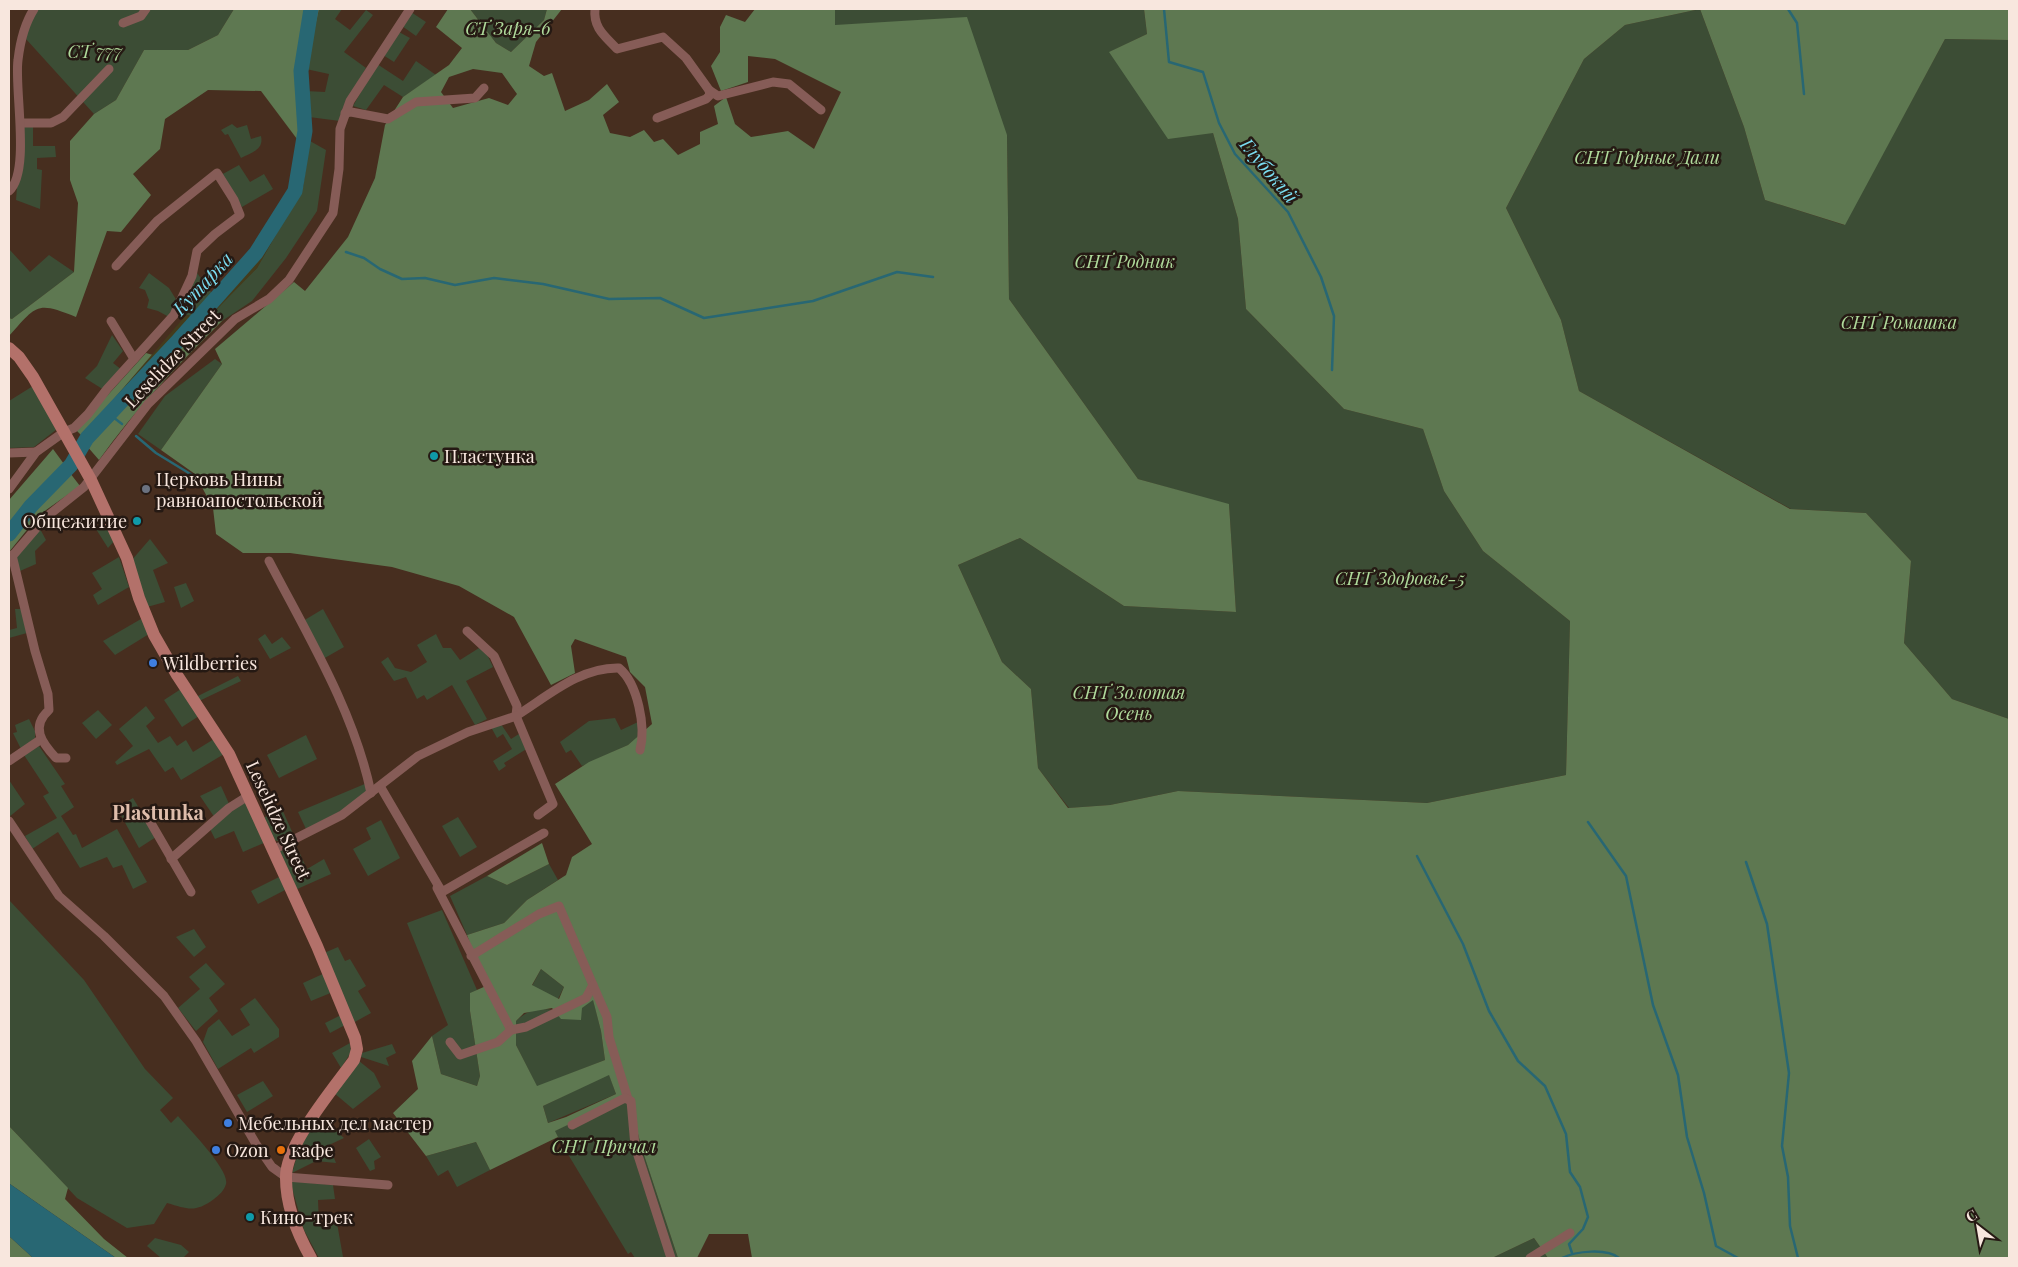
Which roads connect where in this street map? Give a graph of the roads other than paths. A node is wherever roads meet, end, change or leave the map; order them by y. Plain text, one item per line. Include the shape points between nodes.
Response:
1 (26, 9) edge
2 (34, 9) edge
3 (146, 9) edge
4 (410, 9) edge
5 (595, 9) edge
6 (28, 18) junction
7 (123, 23) dead end
8 (13, 60) edge
9 (109, 69) dead end
10 (484, 88) dead end
11 (709, 90) junction
12 (821, 110) dead end
13 (345, 114) junction
14 (657, 118) dead end
15 (20, 123) junction
16 (9, 191) edge
17 (116, 266) dead end
18 (110, 321) dead end
19 (9, 348) edge
20 (134, 359) junction
21 (66, 436) junction
22 (36, 452) junction
23 (9, 453) edge
24 (89, 477) junction
25 (9, 489) edge
26 (10, 557) edge
27 (269, 561) dead end
28 (466, 631) dead end
29 (516, 716) junction
30 (40, 740) junction
31 (640, 750) dead end
32 (66, 758) dead end
33 (9, 761) edge
34 (380, 786) junction
35 (371, 793) junction
36 (248, 796) junction
37 (538, 815) dead end
38 (148, 818) dead end
39 (9, 821) edge
40 (544, 833) dead end
41 (273, 850) junction
42 (171, 859) junction
43 (438, 888) junction
44 (190, 892) dead end
45 (471, 956) junction
46 (593, 985) junction
47 (511, 1030) junction
48 (450, 1042) dead end
49 (628, 1099) junction
50 (572, 1125) dead end
51 (286, 1177) junction
52 (388, 1185) dead end
53 (1570, 1233) dead end
54 (311, 1258) edge
55 (671, 1258) edge
56 (1530, 1258) edge

1 - 6 street
2 - 6 street
3 - 7 street via 141,16
4 - 13 street, Leselidze Street via 369,70
5 - 11 street via 594,22 599,32 617,49 662,37 686,58
6 - 8 street
8 - 15 street
9 - 15 street via 63,117 51,123
10 - 13 street via 475,98 416,102 388,119 351,112
11 - 12 street via 718,96 773,82 789,84
11 - 14 street via 710,96 706,99
13 - 24 street, Leselidze Street via 340,129 333,214 289,280 269,299 235,319 148,404
15 - 16 street via 17,180
17 - 20 street, Leselidze Street via 156,221 218,173 240,215 197,251 192,276 174,315
18 - 20 street
19 - 21 street via 33,377
20 - 21 street, Leselidze Street
21 - 22 street, Leselidze Street
21 - 24 street
22 - 23 street
22 - 25 street, Leselidze Street
24 - 26 street, Leselidze Street
24 - 36 street, Leselidze Street via 127,558 154,635 229,754
26 - 30 street via 48,694 49,710 39,726
27 - 35 street via 338,696 363,758
28 - 29 street via 494,656 517,706
29 - 31 street via 583,674 619,668 625,673 644,727
29 - 34 street via 468,732 418,756
29 - 37 street via 553,804
30 - 32 street via 56,758
30 - 33 street
34 - 35 street
34 - 43 street
35 - 41 street via 342,815
36 - 41 street, Leselidze Street
36 - 42 street via 229,808
38 - 42 street
39 - 51 street via 59,896 164,996 218,1077 256,1144 272,1167
40 - 43 street via 442,892
41 - 51 street, Leselidze Street via 356,1038 357,1049 354,1060 296,1142
42 - 44 street
43 - 45 street
45 - 46 street via 539,914 559,906
45 - 47 street
46 - 47 street via 586,998 526,1027
46 - 49 street via 607,1017 609,1037
47 - 48 street via 498,1042 460,1055
49 - 50 street
49 - 55 street via 632,1104 636,1146
51 - 52 street
51 - 54 street, Leselidze Street via 296,1223
53 - 56 street

